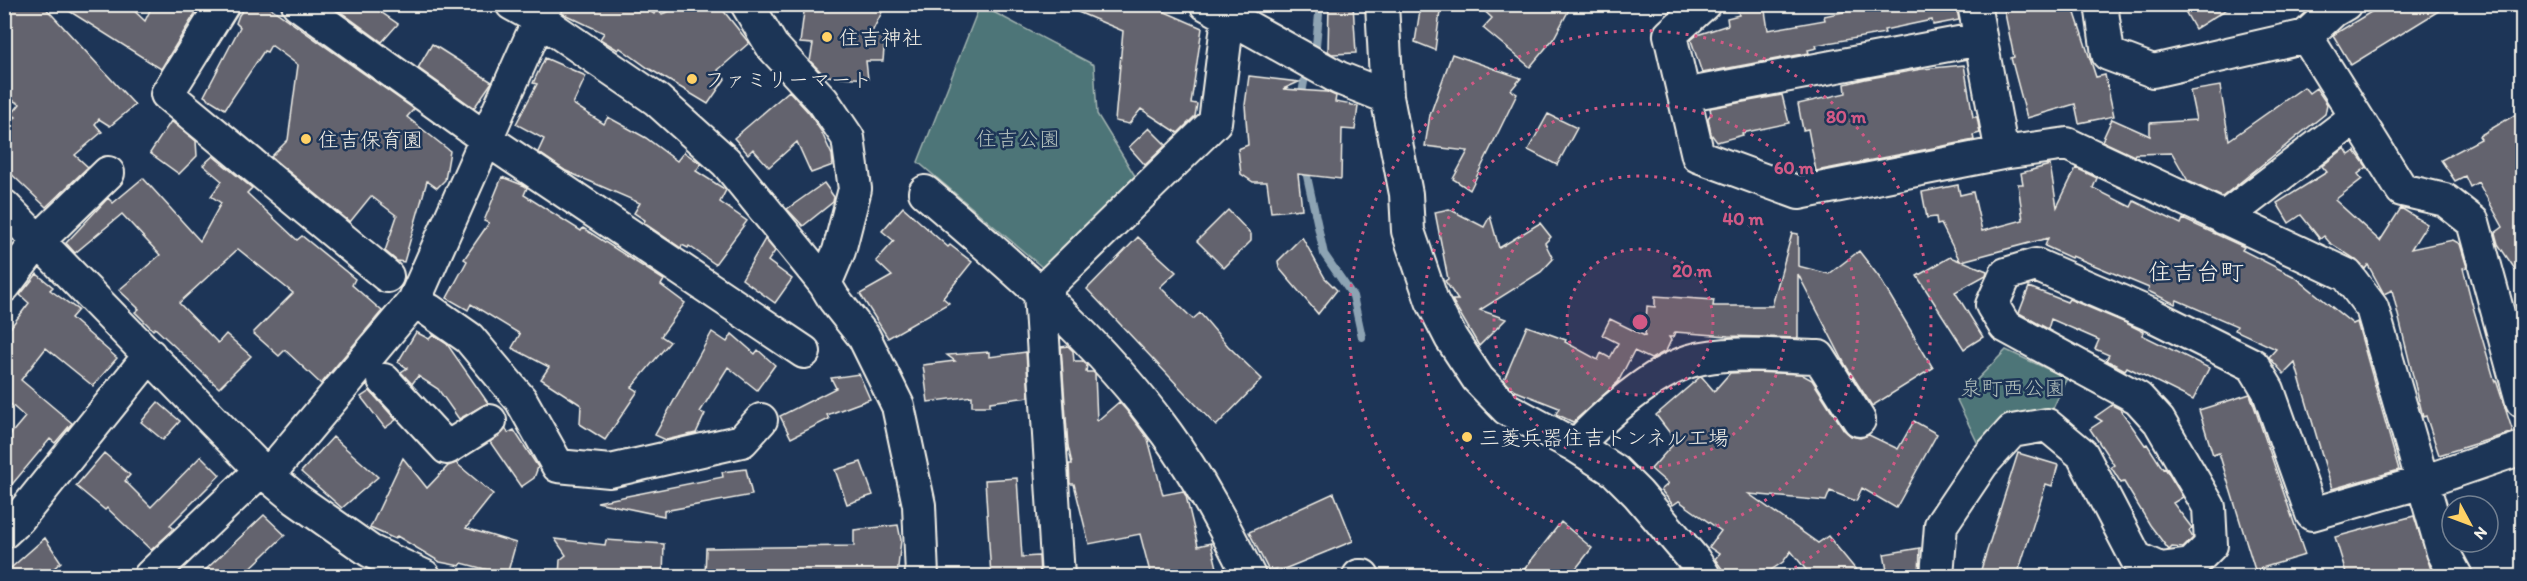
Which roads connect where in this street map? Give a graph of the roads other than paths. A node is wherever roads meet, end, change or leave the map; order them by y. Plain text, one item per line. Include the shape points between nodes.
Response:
1 (223, 4) edge
2 (298, 4) edge
3 (747, 4) edge
4 (1382, 4) edge
5 (1704, 4) edge
6 (1974, 4) edge
7 (2101, 4) edge
8 (2345, 4) edge
9 (533, 9) edge
10 (1217, 11) edge
11 (2306, 36) junction
12 (1980, 39) junction
13 (1684, 95) junction
14 (1388, 98) junction
15 (2356, 117) junction
16 (485, 138) junction
17 (2002, 153) junction
18 (108, 173) dead end
19 (925, 192) dead end
20 (4, 206) edge
21 (2224, 218) junction
22 (38, 241) junction
23 (387, 276) dead end
24 (825, 284) junction
25 (4, 286) edge
26 (1040, 293) junction
27 (429, 310) dead end
28 (804, 352) dead end
29 (150, 355) junction
30 (384, 380) dead end
31 (2523, 401) edge
32 (761, 420) dead end
33 (1859, 420) dead end
34 (490, 421) dead end
35 (1576, 446) junction
36 (2523, 448) edge
37 (265, 472) junction
38 (2423, 482) junction
39 (4, 532) edge
40 (373, 564) edge
41 (150, 576) edge
42 (424, 576) edge
43 (922, 576) edge
44 (1058, 576) edge
45 (1249, 576) edge
46 (1704, 576) edge
47 (1937, 576) edge
48 (2456, 576) edge

1 - 23 street via 167,94
2 - 16 street
3 - 24 street via 772,46 823,101 848,138 855,189 839,251
4 - 14 street
5 - 13 street via 1670,35
6 - 12 street
7 - 11 street via 2108,54 2153,71
8 - 11 street
9 - 16 street
9 - 24 street via 657,100 726,162
10 - 14 street via 1339,78
10 - 26 street via 1215,122
11 - 15 street
12 - 13 street
12 - 17 street
13 - 17 street via 1698,156 1799,193
14 - 35 street via 1406,194 1408,231 1432,301 1451,338 1478,379 1507,410
15 - 21 street
15 - 31 street via 2402,190 2445,200 2473,222
16 - 28 street
16 - 37 street via 414,301
17 - 21 street via 2067,144
18 - 22 street
19 - 26 street
20 - 22 street
21 - 38 street via 2347,275 2354,283 2372,308
22 - 25 street
22 - 29 street
24 - 43 street via 864,337 898,406 919,505
26 - 44 street
26 - 45 street via 1119,374 1167,434 1221,521
27 - 32 street via 469,338 521,400 558,466 610,471 741,441
29 - 37 street
29 - 39 street
30 - 34 street via 447,448
33 - 35 street via 1819,357 1739,355 1691,361 1661,374 1597,423
35 - 46 street via 1615,471 1638,494
36 - 38 street
37 - 40 street
37 - 41 street
38 - 47 street via 2312,514 2268,390 2253,365 2152,315 2036,265 2006,274 1992,305 2005,326 2145,405 2159,421 2209,507 2211,545 2191,565 2160,569 2136,558 2082,454 2047,426 2012,431 1982,464 1941,525
38 - 48 street via 2443,552
40 - 42 street

